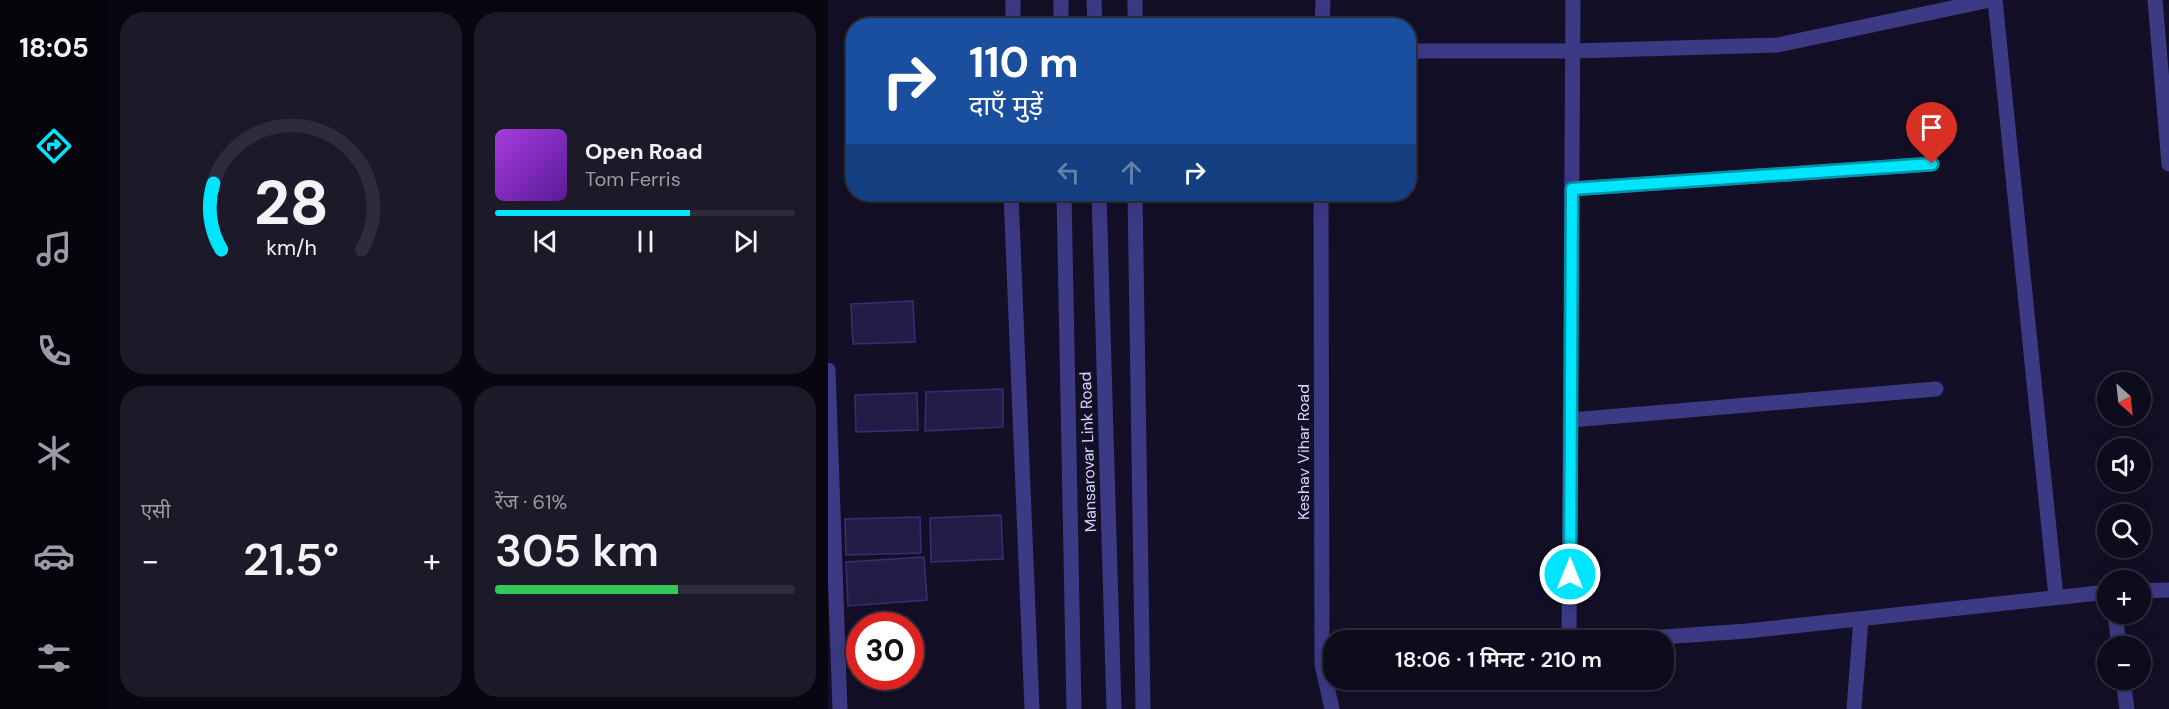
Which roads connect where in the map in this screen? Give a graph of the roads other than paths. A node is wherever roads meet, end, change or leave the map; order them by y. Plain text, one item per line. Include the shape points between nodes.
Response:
1 (1013, 0) edge
2 (1061, 0) edge
3 (1094, 0) edge
4 (1135, 0) edge
5 (1323, 0) edge
6 (1573, 0) edge
7 (1990, 0) edge
8 (1995, 0) edge
9 (2155, 0) edge
10 (1012, 18) edge
11 (1061, 18) edge
12 (1095, 18) edge
13 (1135, 18) edge
14 (1322, 18) edge
15 (1416, 51) edge
16 (1573, 51) junction
17 (1932, 164) dead end
18 (2169, 164) edge
19 (1572, 189) junction
20 (1011, 201) edge
21 (1064, 201) edge
22 (1099, 201) edge
23 (1135, 201) edge
24 (1321, 201) edge
25 (828, 370) edge
26 (1936, 389) dead end
27 (1571, 420) junction
28 (2169, 590) edge
29 (2151, 591) edge
30 (2097, 593) edge
31 (2056, 597) junction
32 (1861, 619) junction
33 (1327, 630) edge
34 (1569, 630) edge
35 (1674, 636) edge
36 (1330, 690) edge
37 (2124, 690) edge
38 (840, 709) edge
39 (1032, 709) edge
40 (1074, 709) edge
41 (1114, 709) edge
42 (1143, 709) edge
43 (1332, 709) edge
44 (1854, 709) edge
45 (2127, 709) edge

1 - 10 street
2 - 11 street
3 - 12 street
4 - 13 street
5 - 14 street
6 - 16 street
7 - 16 street via 1778,45
8 - 31 street
9 - 18 street
15 - 16 street
16 - 19 street
17 - 19 street
19 - 27 street
20 - 39 street
21 - 40 street, Mansarovar Link Road
22 - 41 street, Mansarovar Link Road
23 - 42 street
24 - 33 street, Keshav Vihar Road
25 - 38 street
26 - 27 street
27 - 34 street
28 - 29 street
30 - 31 street
31 - 32 street
32 - 35 street
32 - 44 street
36 - 43 street, Keshav Vihar Road
37 - 45 street

